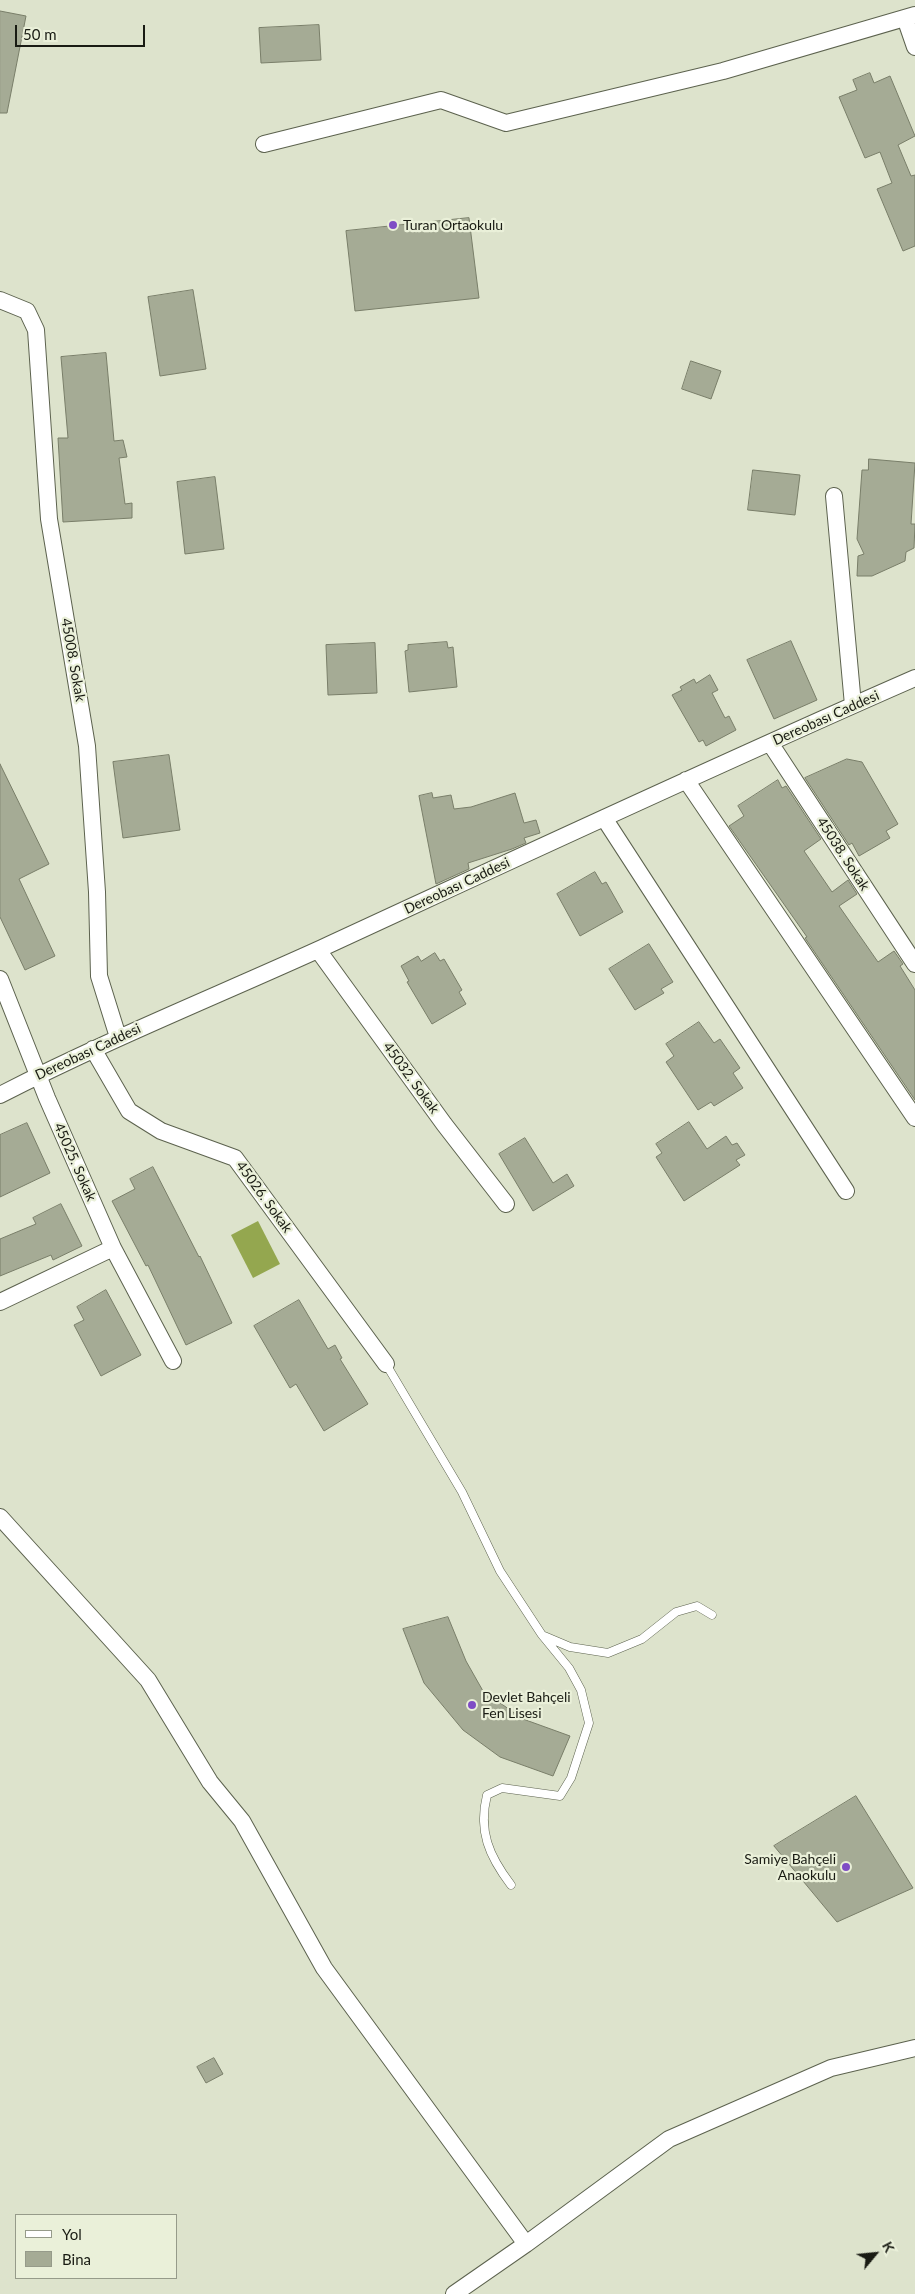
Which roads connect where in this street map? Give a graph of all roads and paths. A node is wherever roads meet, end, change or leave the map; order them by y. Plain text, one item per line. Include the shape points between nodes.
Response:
1 (910, 17) edge
2 (915, 47) edge
3 (264, 144) dead end
4 (0, 300) edge
5 (834, 496) dead end
6 (915, 678) edge
7 (853, 705) junction
8 (770, 743) junction
9 (686, 780) junction
10 (604, 818) junction
11 (318, 950) junction
12 (915, 964) edge
13 (0, 979) edge
14 (118, 1038) junction
15 (93, 1049) junction
16 (39, 1075) junction
17 (0, 1095) edge
18 (915, 1118) edge
19 (846, 1191) dead end
20 (506, 1204) dead end
21 (113, 1248) junction
22 (0, 1302) edge
23 (173, 1361) dead end
24 (386, 1364) joint
25 (0, 1517) edge
26 (712, 1615) dead end
27 (542, 1635) junction
28 (510, 1885) dead end
29 (915, 2048) edge
30 (526, 2244) junction
31 (454, 2294) edge

1 - 2 street
1 - 3 street via 723,71 506,123 441,100
4 - 14 street, 45008. Sokak via 27,311 36,330 49,519 87,746 99,976
5 - 7 street
6 - 7 street, Dereobası Caddesi
7 - 8 street, Dereobası Caddesi
8 - 9 street, Dereobası Caddesi
8 - 12 street, 45038. Sokak
9 - 10 street, Dereobası Caddesi
9 - 18 street
10 - 11 street, Dereobası Caddesi
10 - 19 street
11 - 14 street, Dereobası Caddesi
11 - 20 street, 45032. Sokak
13 - 16 street, 45025. Sokak
14 - 15 street, Dereobası Caddesi
15 - 16 street, Dereobası Caddesi
15 - 24 street, 45026. Sokak via 129,1111 161,1130 235,1158
16 - 17 street, Dereobası Caddesi
16 - 21 street, 45025. Sokak
21 - 22 street
21 - 23 street, 45025. Sokak
24 - 27 lane via 462,1492 500,1570
25 - 30 street via 148,1680 210,1782 242,1821 324,1968
26 - 27 lane via 697,1606 676,1612 642,1639 608,1653 570,1647
27 - 28 lane via 569,1668 581,1690 589,1723 571,1778 560,1796 502,1788 487,1795 483,1830 495,1864
29 - 30 street via 831,2068 669,2139
30 - 31 street

